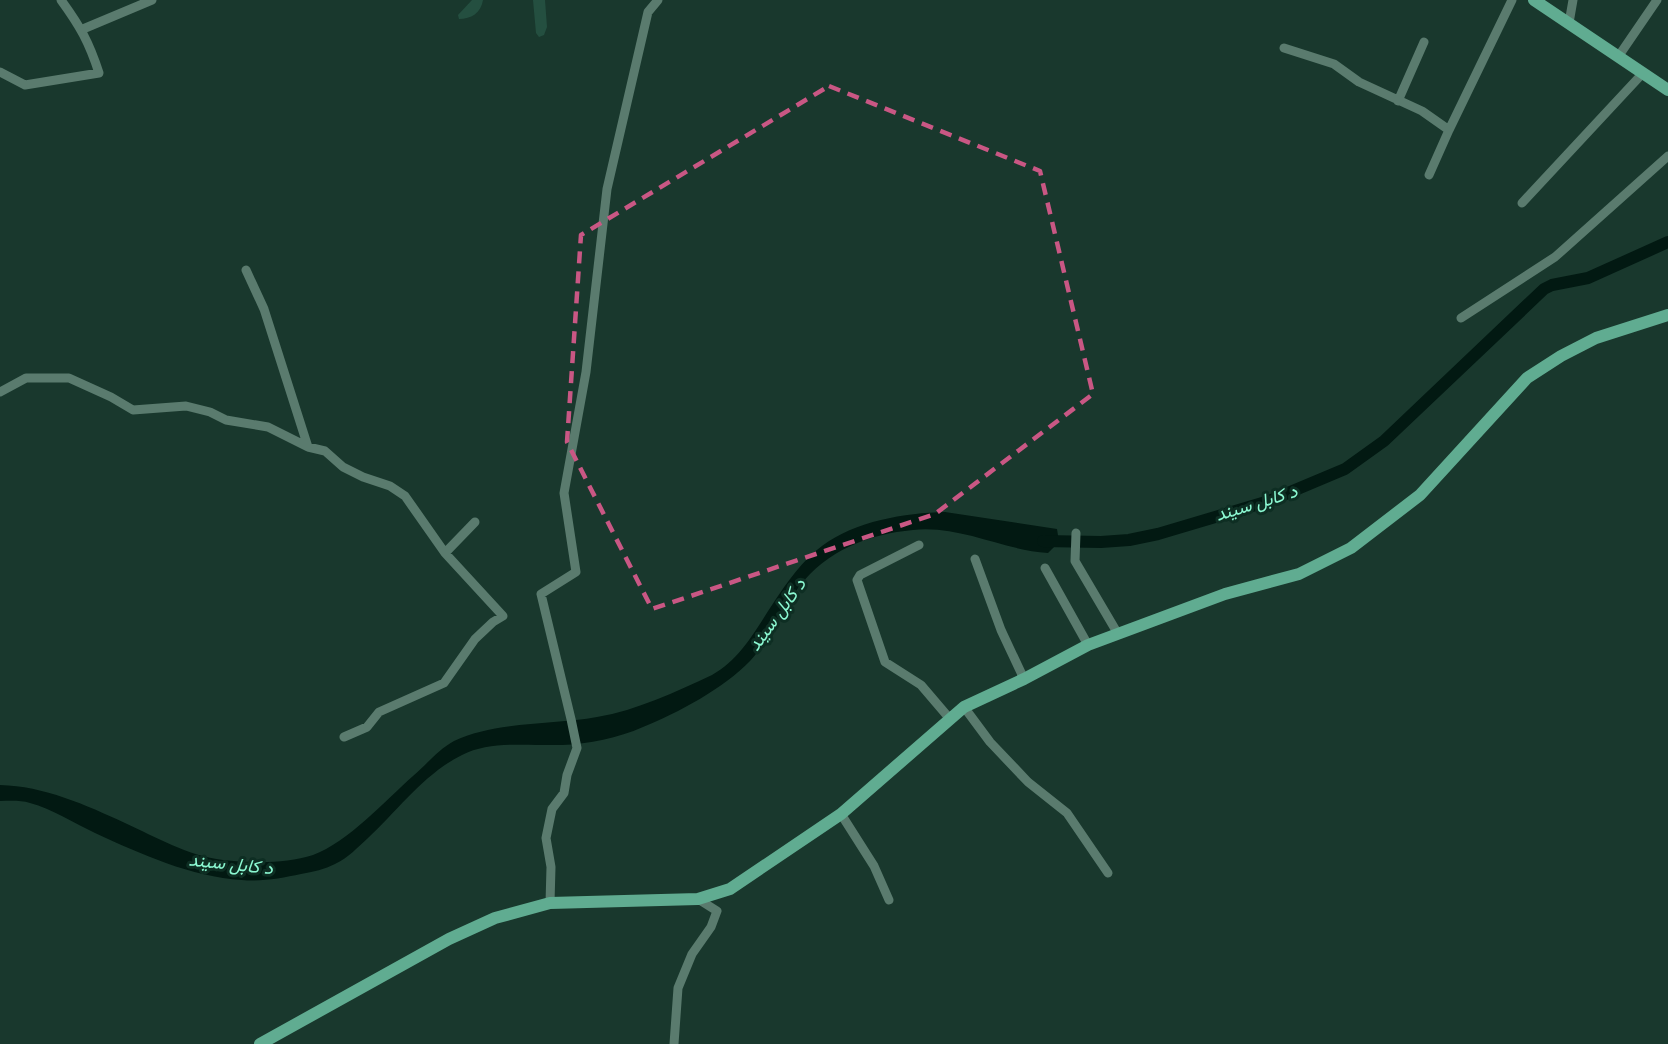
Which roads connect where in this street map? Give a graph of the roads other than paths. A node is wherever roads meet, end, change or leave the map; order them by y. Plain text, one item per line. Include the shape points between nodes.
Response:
1 (61, 0) edge
2 (152, 0) edge
3 (658, 0) edge
4 (1512, 0) edge
5 (1534, 0) edge
6 (1574, 0) edge
7 (1658, 0) edge
8 (1662, 0) edge
9 (1668, 4) edge
10 (1569, 23) junction
11 (83, 29) junction
12 (1424, 42) dead end
13 (1284, 48) dead end
14 (1618, 57) junction
15 (0, 72) edge
16 (1643, 73) junction
17 (1668, 90) edge
18 (1398, 101) junction
19 (1449, 130) junction
20 (1668, 156) edge
21 (1429, 175) dead end
22 (1522, 203) dead end
23 (246, 270) dead end
24 (1668, 315) edge
25 (1461, 318) dead end
26 (0, 392) edge
27 (308, 447) junction
28 (475, 522) dead end
29 (1076, 533) dead end
30 (919, 545) dead end
31 (446, 553) junction
32 (975, 559) dead end
33 (1045, 568) dead end
34 (1118, 634) junction
35 (1088, 645) junction
36 (1024, 679) junction
37 (964, 707) junction
38 (950, 719) junction
39 (344, 737) dead end
40 (841, 814) junction
41 (1108, 873) dead end
42 (698, 899) junction
43 (889, 900) dead end
44 (550, 903) junction
45 (260, 1044) edge
46 (674, 1044) edge

1 - 11 street
2 - 11 street
3 - 44 street via 648,12 607,189 586,372 564,493 576,572 541,594 577,748 564,793 552,808 546,838 551,867
4 - 19 street
5 - 10 main road
6 - 10 street
7 - 14 street
8 - 9 street
10 - 14 main road
11 - 15 street via 99,73 25,84
12 - 18 street
13 - 18 street via 1334,64 1359,82
14 - 16 main road
16 - 17 main road
16 - 22 street
18 - 19 street via 1422,111
19 - 21 street
20 - 25 street via 1555,257
23 - 27 street via 264,309
24 - 34 main road via 1596,338 1527,378 1420,495 1351,548 1299,574 1225,594
26 - 27 street via 26,378 69,378 133,410 186,406 226,420 268,427
27 - 31 street via 325,452 342,467 405,496
28 - 31 street
29 - 34 street via 1075,561
30 - 38 street via 857,580 885,662 921,685
31 - 39 street via 503,616 475,639 444,683 379,712 367,727
32 - 36 street
33 - 35 street
34 - 35 main road
35 - 36 main road
36 - 37 main road
37 - 38 main road
37 - 41 street via 1028,782 1067,813
38 - 40 main road
40 - 42 main road via 730,889
40 - 43 street via 874,866
42 - 44 main road
42 - 46 street via 717,911 678,988
44 - 45 main road via 495,918 449,939

